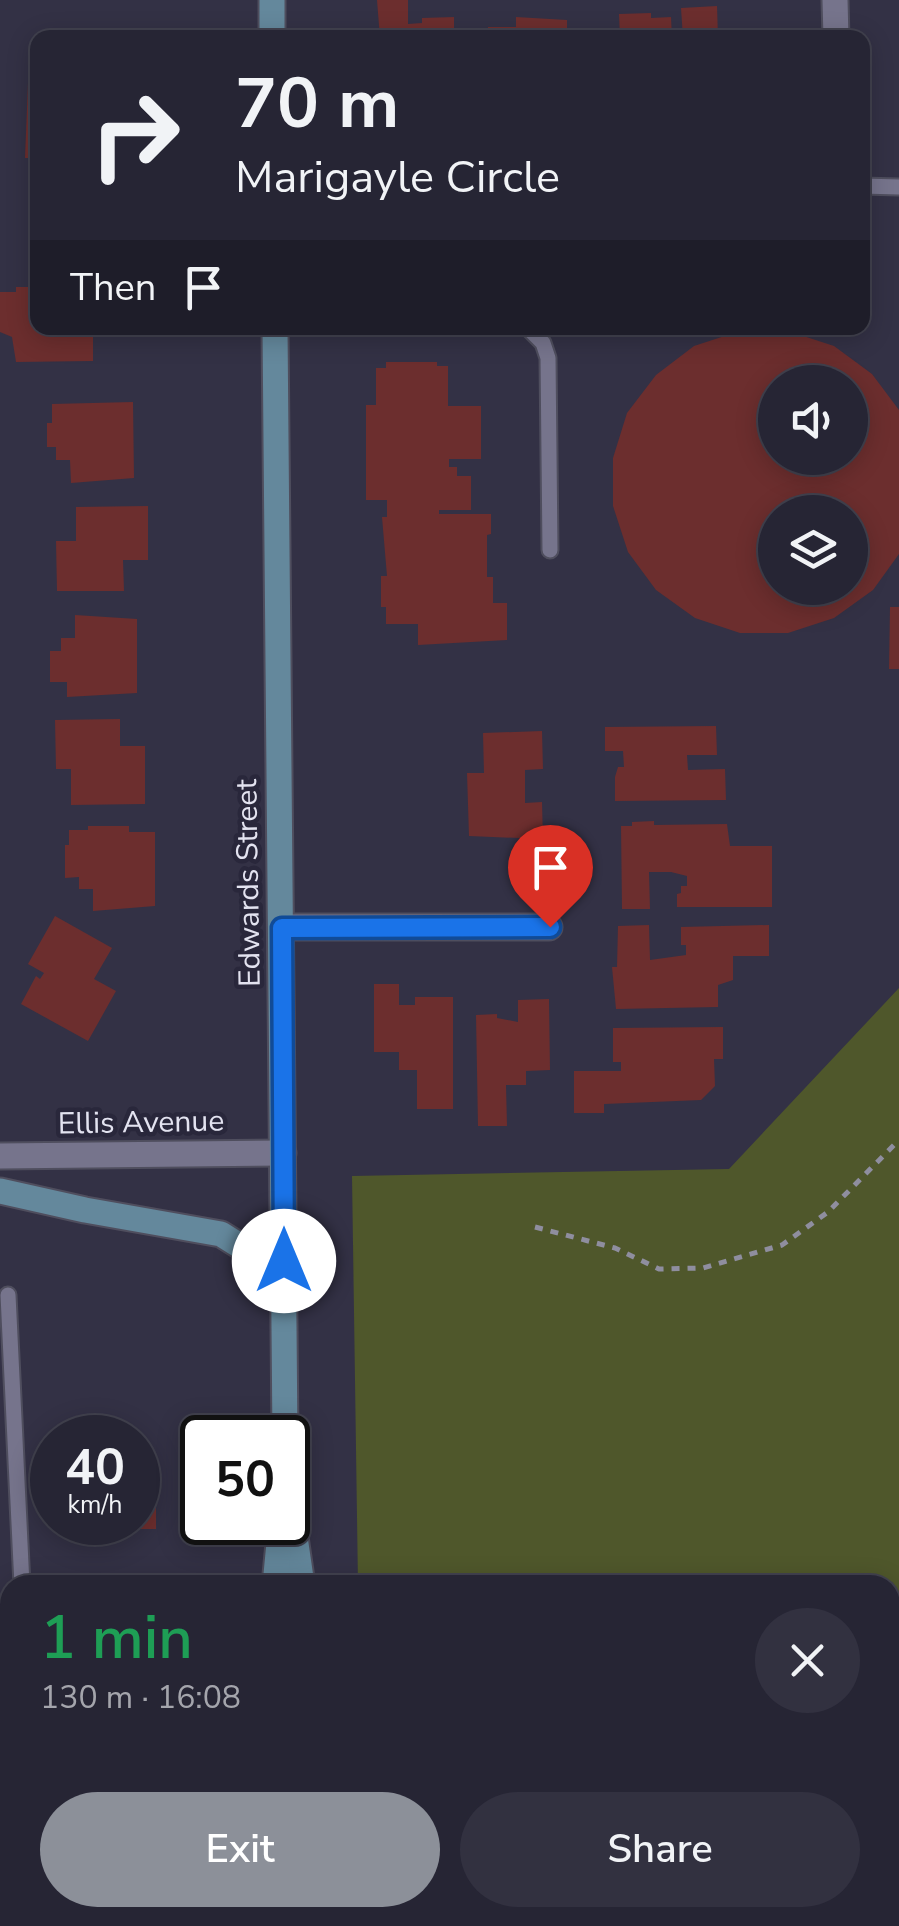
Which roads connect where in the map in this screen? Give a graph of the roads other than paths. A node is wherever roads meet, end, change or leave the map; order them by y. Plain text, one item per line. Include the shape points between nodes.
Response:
1 (272, 0) edge
2 (835, 0) edge
3 (272, 30) edge
4 (836, 30) edge
5 (870, 186) edge
6 (899, 187) edge
7 (276, 335) edge
8 (535, 335) edge
9 (550, 550) dead end
10 (550, 927) dead end
11 (282, 928) junction
12 (283, 1153) junction
13 (0, 1156) edge
14 (0, 1191) edge
15 (284, 1282) junction
16 (8, 1295) dead end
17 (286, 1415) edge
18 (279, 1545) edge
19 (296, 1545) edge
20 (22, 1575) edge
21 (276, 1575) edge
22 (301, 1575) edge

1 - 3 main road
2 - 4 street
5 - 6 lane
7 - 11 main road, Edwards Street
8 - 9 lane via 548,358
10 - 11 street
11 - 12 main road, Edwards Street
12 - 13 street, Ellis Avenue
12 - 15 main road, Edwards Street
14 - 15 main road via 222,1234
15 - 17 main road, Edwards Street
16 - 20 lane
18 - 21 main road
19 - 22 main road

